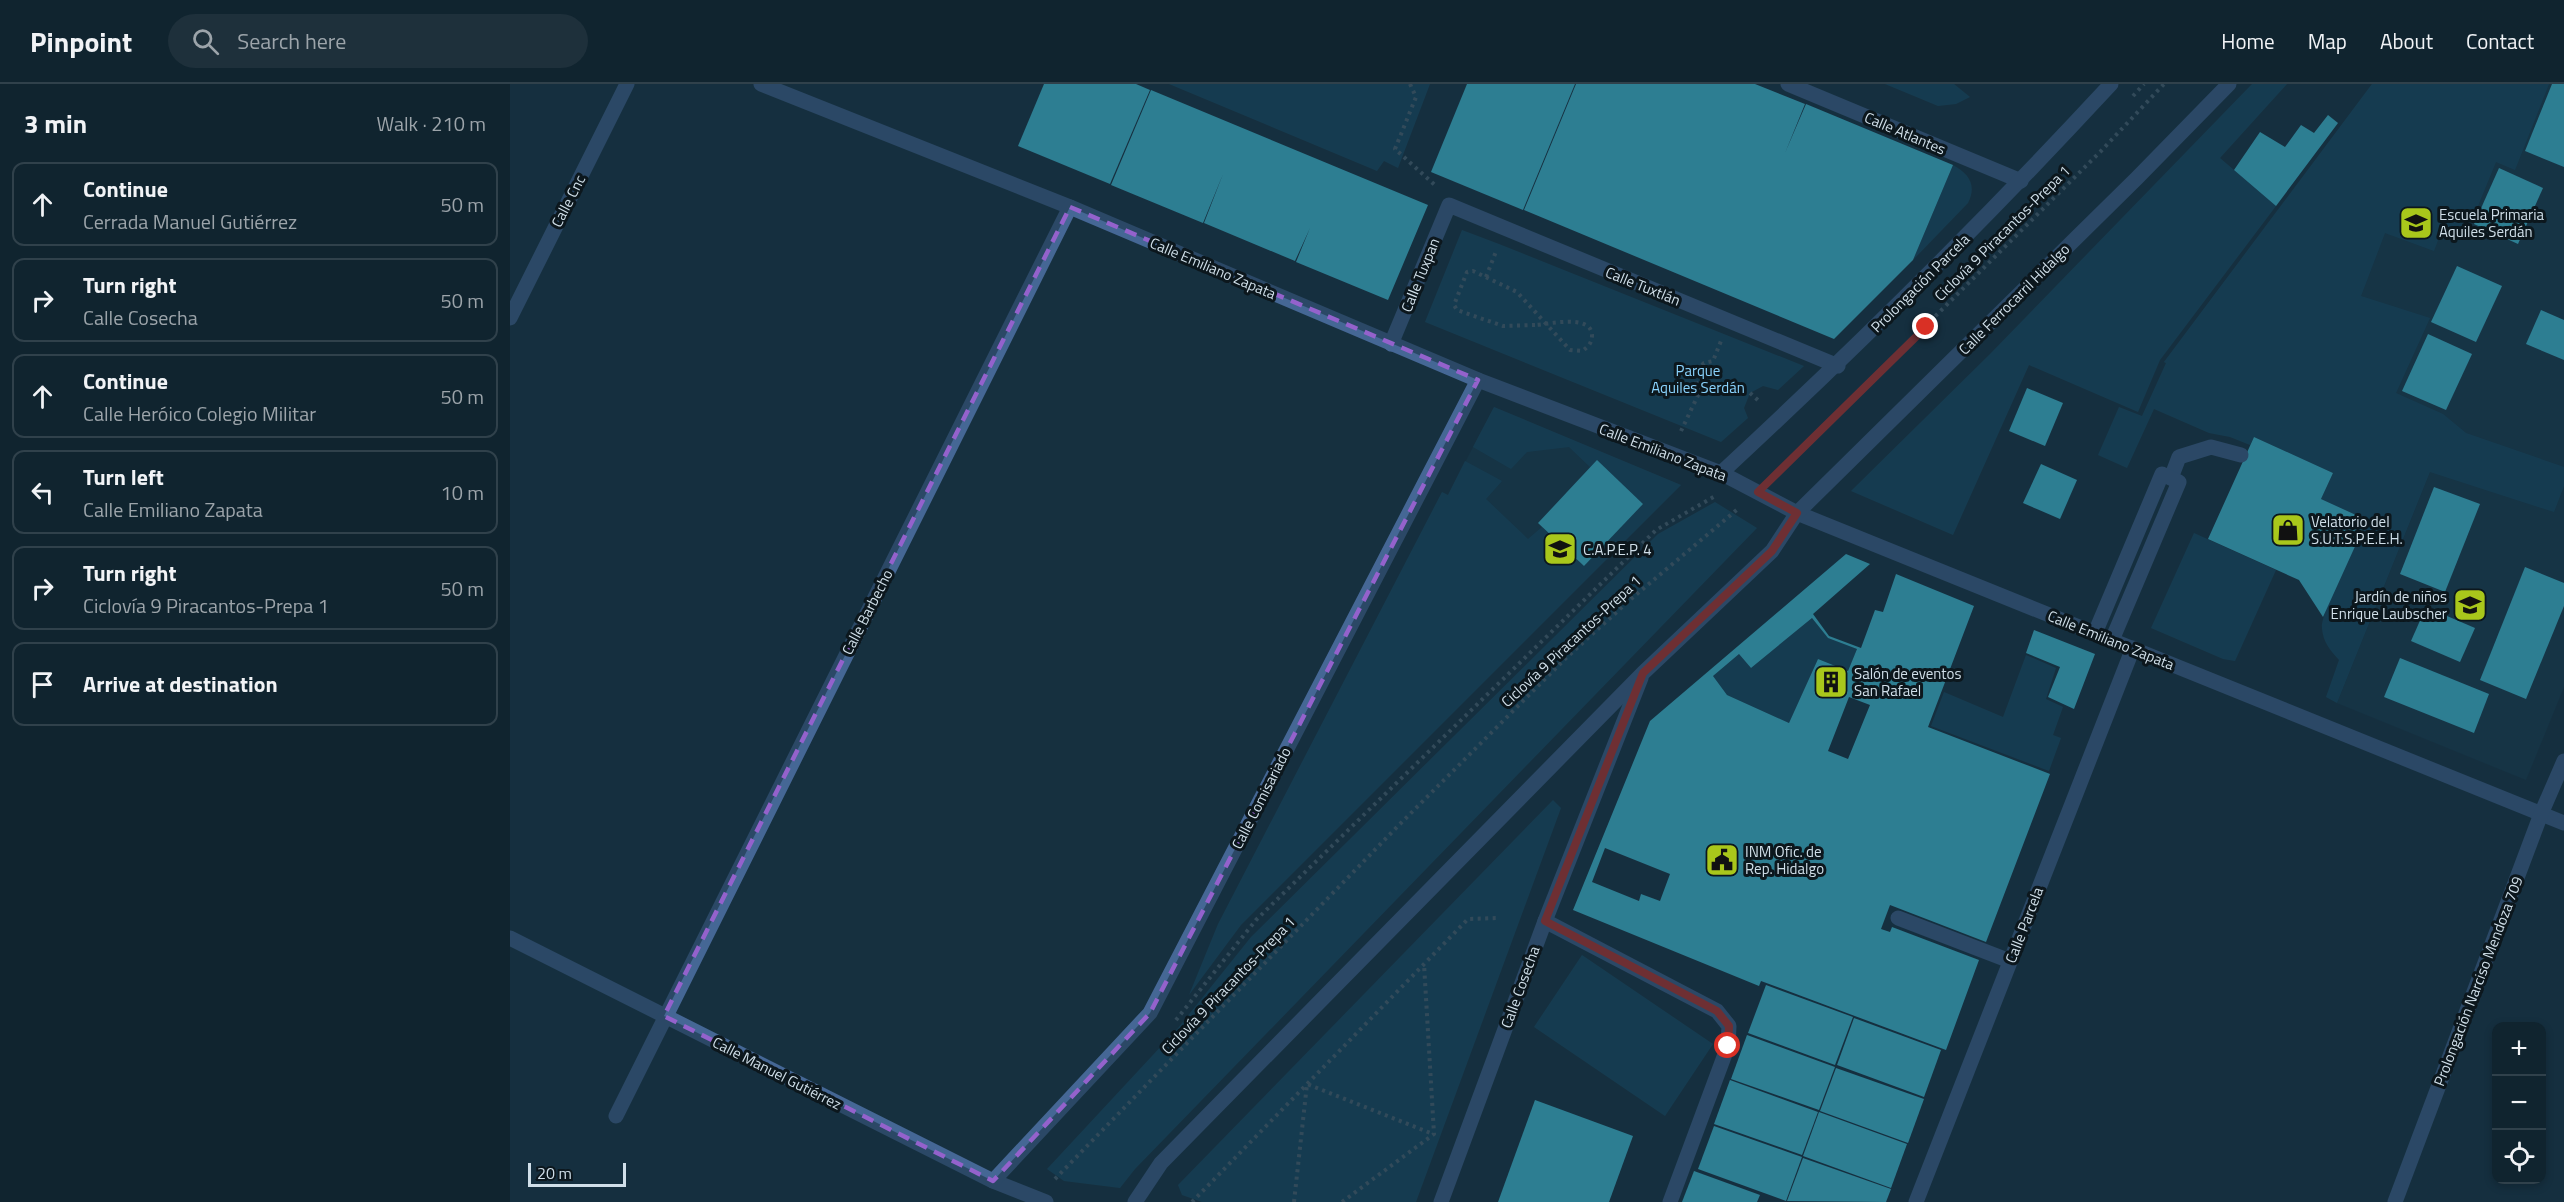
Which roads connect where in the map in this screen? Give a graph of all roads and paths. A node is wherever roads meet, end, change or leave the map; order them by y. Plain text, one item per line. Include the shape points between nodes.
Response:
1 (627, 84) edge
2 (761, 84) edge
3 (1410, 84) edge
4 (1788, 84) edge
5 (2111, 84) edge
6 (2144, 84) edge
7 (2164, 84) edge
8 (2229, 84) edge
9 (2129, 100) dead end
10 (2021, 181) junction
11 (1449, 205) junction
12 (1070, 207) junction
13 (1499, 244) dead end
14 (1486, 277) junction
15 (510, 318) edge
16 (1724, 334) dead end
17 (1391, 344) junction
18 (1838, 366) junction
19 (1478, 380) junction
20 (1750, 393) dead end
21 (1765, 407) dead end
22 (1681, 431) dead end
23 (2241, 455) dead end
24 (1721, 473) junction
25 (2171, 478) junction
26 (1740, 483) junction
27 (1758, 492) junction
28 (1797, 513) junction
29 (2095, 633) junction
30 (2112, 640) junction
31 (2133, 648) junction
32 (1643, 673) junction
33 (2564, 761) edge
34 (2541, 814) junction
35 (2564, 824) edge
36 (1497, 918) dead end
37 (1898, 918) dead end
38 (1545, 921) junction
39 (510, 938) edge
40 (2010, 961) junction
41 (1424, 964) junction
42 (664, 1016) junction
43 (1176, 1021) dead end
44 (1307, 1084) junction
45 (616, 1116) dead end
46 (1434, 1134) junction
47 (1439, 1136) dead end
48 (993, 1181) junction
49 (1041, 1200) edge
50 (1135, 1202) edge
51 (1192, 1202) edge
52 (1294, 1202) edge
53 (1342, 1202) edge
54 (1441, 1202) edge
55 (1670, 1202) edge
56 (1916, 1202) edge
57 (2395, 1202) edge

1 - 15 street, Calle Cnc
2 - 12 street, Calle Emiliano Zapata
3 - 11 path via 1416,97 1395,148 1436,186
4 - 10 street, Calle Atlantes
5 - 10 street, Prolongación Parcela
6 - 9 path
7 - 27 path, Ciclovía 9 Piracantos-Prepa 1
8 - 28 street, Calle Ferrocarril Hidalgo
10 - 18 street, Prolongación Parcela
11 - 17 street, Calle Tuxpan
11 - 18 street, Calle Tuxtlán
12 - 17 street, Calle Emiliano Zapata
12 - 42 street, Calle Barbecho
13 - 14 path
14 - 14 path via 1467,272 1454,305 1457,310 1503,326 1535,325 1558,323 1580,321 1592,331 1589,346 1582,351 1570,350 1517,292
16 - 22 path via 1713,361 1695,372 1701,389
17 - 19 street, Calle Emiliano Zapata
18 - 24 street, Prolongación Parcela
19 - 24 street, Calle Emiliano Zapata
19 - 48 street, Calle Comisariado via 1150,1013
20 - 21 path
23 - 25 street via 2211,447 2179,457
24 - 26 street, Calle Emiliano Zapata
25 - 29 street via 2162,474
25 - 30 street via 2179,482
26 - 27 street, Calle Emiliano Zapata
26 - 43 path via 1656,530 1256,920
27 - 28 street, Calle Emiliano Zapata
27 - 49 path, Ciclovía 9 Piracantos-Prepa 1 via 1566,658 1390,835
28 - 29 street, Calle Emiliano Zapata
28 - 32 street, Calle Ferrocarril Hidalgo via 1772,551
29 - 30 street, Calle Emiliano Zapata
30 - 31 street, Calle Emiliano Zapata
31 - 34 street, Calle Emiliano Zapata
31 - 40 street, Calle Parcela
32 - 38 street, Calle Cosecha
32 - 50 street, Calle Ferrocarril Hidalgo via 1161,1163
33 - 34 street, Prolongación Narciso Mendoza 709
34 - 35 street, Calle Emiliano Zapata
34 - 57 street, Prolongación Narciso Mendoza 709
36 - 41 path via 1468,919
37 - 40 street
38 - 54 street, Calle Cosecha
38 - 55 street via 1717,1011 1729,1026 1728,1046
39 - 42 street, Calle Manuel Gutiérrez
40 - 56 street, Calle Parcela
41 - 44 path
41 - 46 path
42 - 45 street, Calle Barbecho
42 - 48 street, Calle Manuel Gutiérrez
44 - 46 path
44 - 51 path
44 - 52 path
46 - 47 path
46 - 53 path
48 - 49 street, Calle Manuel Gutiérrez

